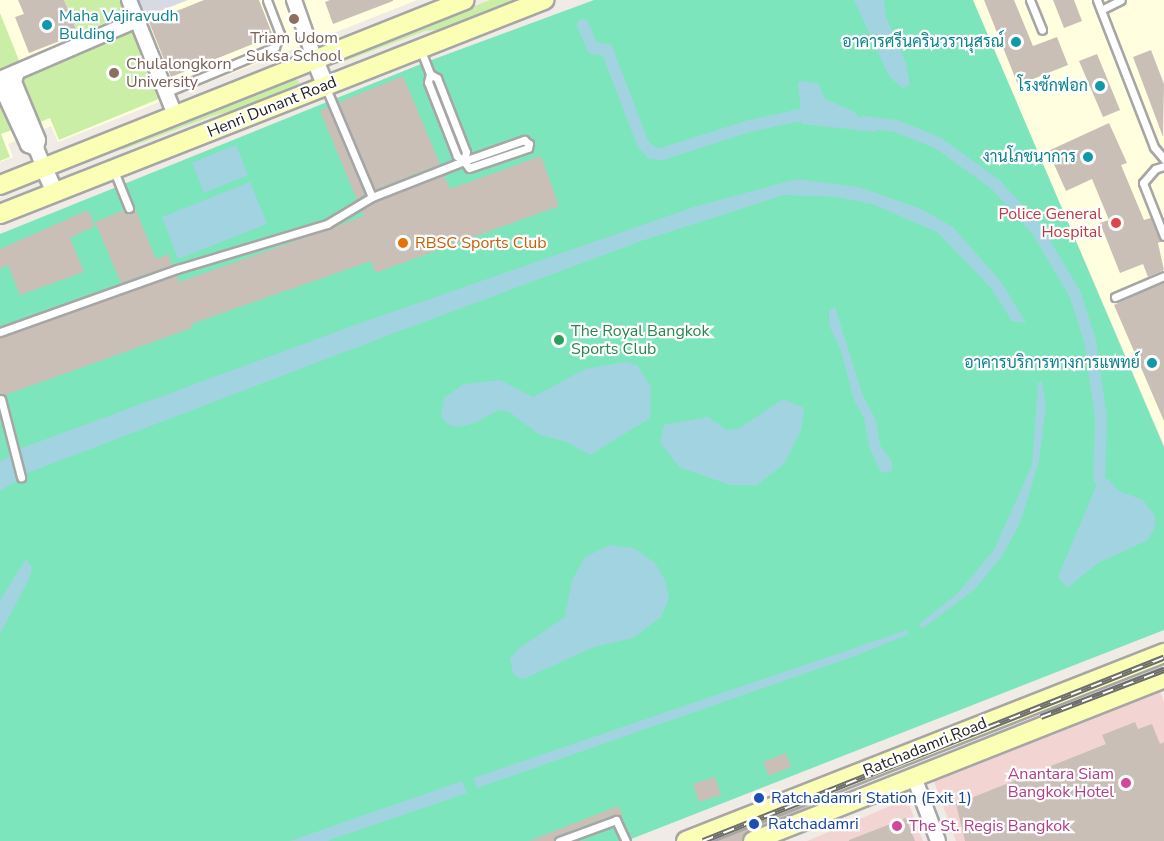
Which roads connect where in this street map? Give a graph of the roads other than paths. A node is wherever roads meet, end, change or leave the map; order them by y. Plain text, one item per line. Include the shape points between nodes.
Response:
1 (129, 0) edge
2 (267, 0) edge
3 (294, 0) edge
4 (465, 0) edge
5 (544, 0) edge
6 (1030, 0) edge
7 (1097, 0) edge
8 (1121, 0) edge
9 (1101, 10) junction
10 (137, 20) junction
11 (1042, 30) dead end
12 (419, 48) junction
13 (315, 60) junction
14 (17, 72) junction
15 (0, 79) edge
16 (0, 84) edge
17 (325, 85) junction
18 (166, 92) junction
19 (176, 115) junction
20 (36, 148) junction
21 (1164, 159) edge
22 (464, 161) junction
23 (1164, 166) edge
24 (44, 168) junction
25 (113, 169) junction
26 (0, 185) edge
27 (55, 193) junction
28 (372, 197) junction
29 (129, 208) dead end
30 (0, 214) edge
31 (1164, 236) edge
32 (1164, 276) edge
33 (1115, 297) dead end
34 (0, 332) edge
35 (1, 399) edge
36 (21, 477) dead end
37 (1159, 655) edge
38 (1164, 680) edge
39 (905, 755) junction
40 (914, 777) junction
41 (559, 841) edge
42 (626, 841) edge
43 (686, 841) edge
44 (753, 841) edge
45 (938, 841) edge

1 - 10 street
2 - 18 lane via 280,34 275,46
3 - 13 street
4 - 13 main road, Henri Dunant Road via 430,8
5 - 12 main road, Henri Dunant Road
6 - 11 lane
7 - 9 lane
8 - 9 lane
9 - 21 lane via 1154,147
10 - 14 street
10 - 18 street
12 - 17 main road, Henri Dunant Road
12 - 22 lane via 430,74 437,78 462,142
13 - 17 street
13 - 19 main road, Henri Dunant Road
14 - 15 street
14 - 20 street via 14,82 38,140
16 - 20 street via 28,145
17 - 25 main road, Henri Dunant Road
17 - 28 lane
18 - 19 street
19 - 24 main road, Henri Dunant Road
20 - 24 street
22 - 22 lane via 524,140 529,144 528,148 469,168
22 - 28 lane
23 - 31 lane via 1155,169 1143,183
24 - 26 main road, Henri Dunant Road
24 - 27 street
25 - 27 main road, Henri Dunant Road
25 - 29 lane
27 - 30 main road, Henri Dunant Road
28 - 34 lane via 327,224 156,274
32 - 33 lane
35 - 36 lane
37 - 38 main road
37 - 39 main road, Ratchadamri Road
38 - 40 main road, Ratchadamri Road
39 - 40 main road
39 - 43 main road, Ratchadamri Road
40 - 44 main road, Ratchadamri Road
40 - 45 street
41 - 42 lane via 616,820

